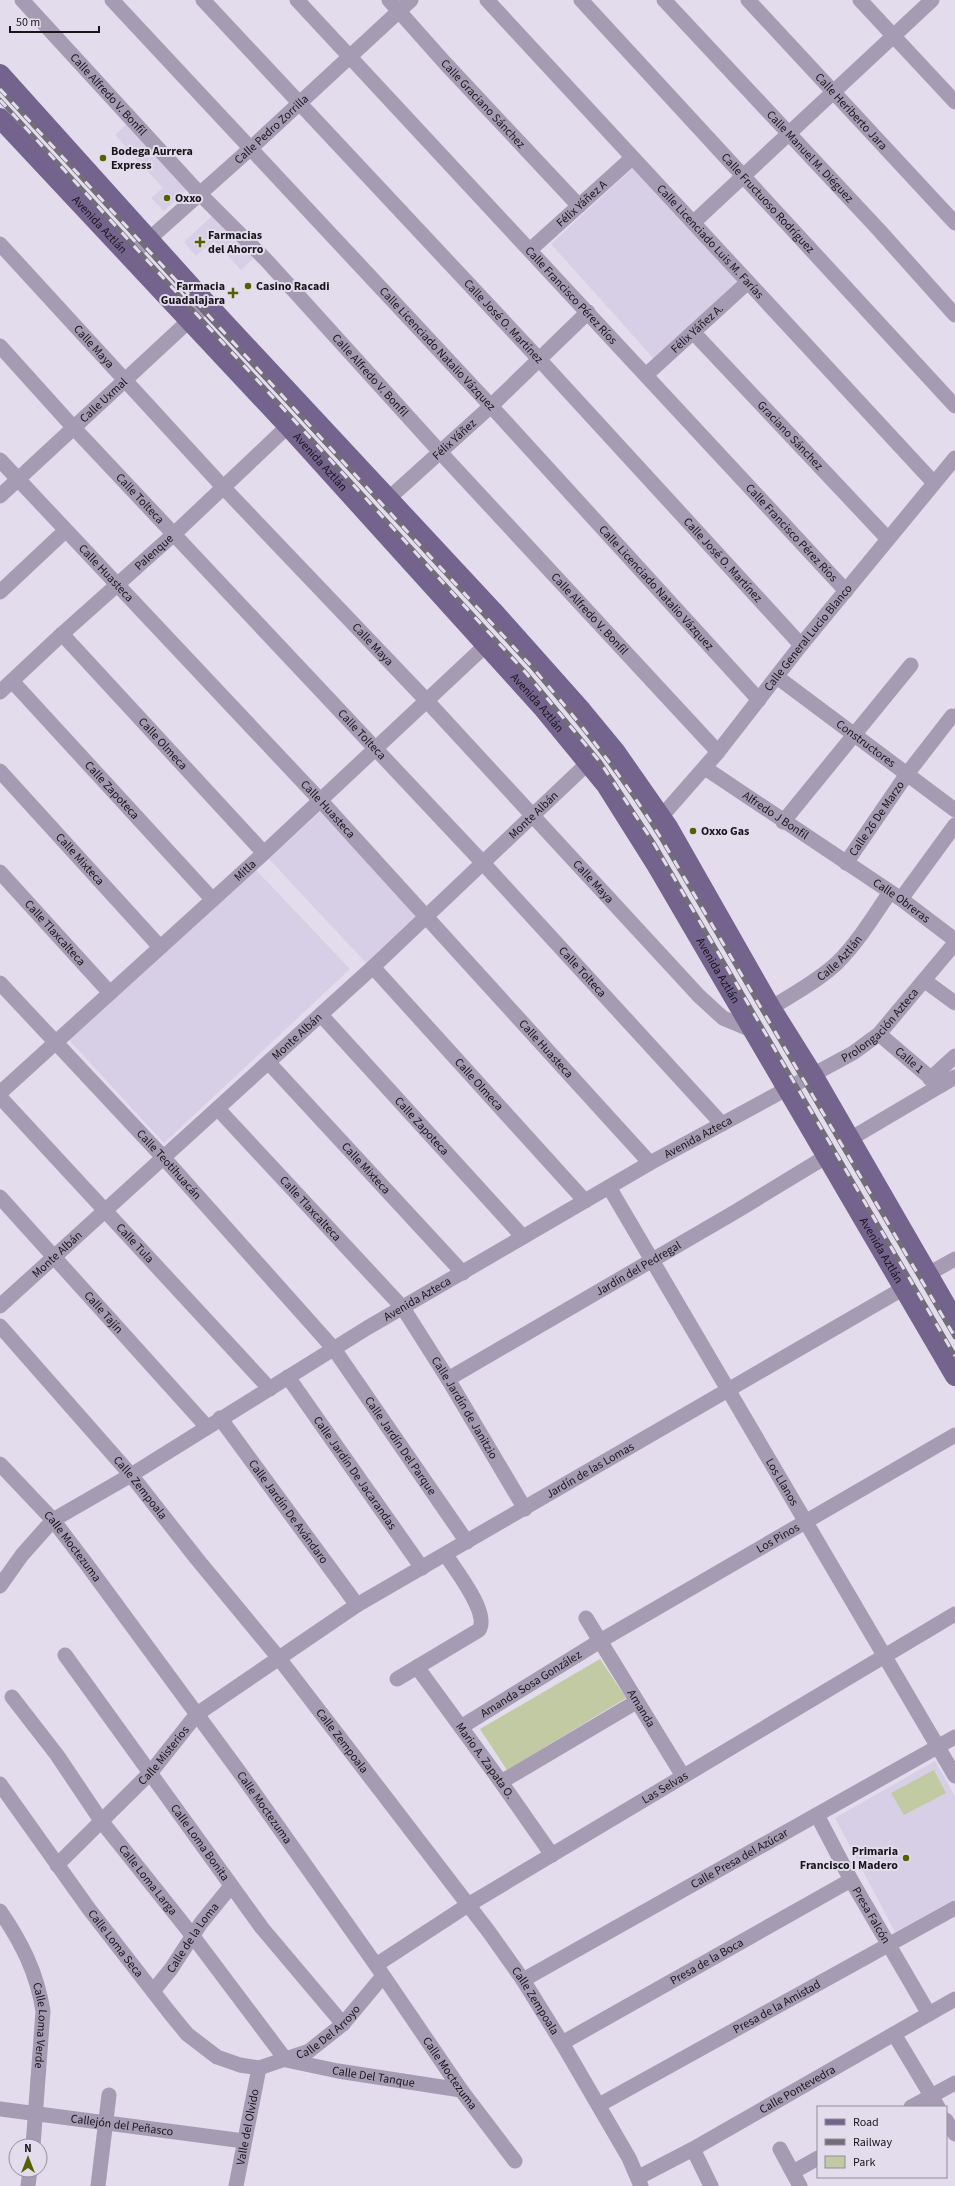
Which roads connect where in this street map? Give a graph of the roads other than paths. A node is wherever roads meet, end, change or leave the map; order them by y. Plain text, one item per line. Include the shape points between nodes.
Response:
1 (22, 0) edge
2 (112, 0) edge
3 (203, 0) edge
4 (297, 0) edge
5 (411, 0) edge
6 (487, 0) edge
7 (581, 0) edge
8 (664, 0) edge
9 (748, 0) edge
10 (860, 0) edge
11 (932, 0) edge
12 (394, 5) edge
13 (894, 36) junction
14 (349, 56) junction
15 (0, 74) edge
16 (832, 92) junction
17 (955, 102) edge
18 (300, 103) junction
19 (0, 118) edge
20 (788, 133) junction
21 (250, 149) junction
22 (632, 158) junction
23 (743, 175) junction
24 (200, 194) junction
25 (579, 206) junction
26 (694, 222) junction
27 (955, 223) edge
28 (149, 240) junction
29 (0, 244) edge
30 (531, 249) junction
31 (130, 256) junction
32 (748, 282) junction
33 (207, 304) junction
34 (588, 312) junction
35 (955, 315) edge
36 (190, 321) junction
37 (693, 332) junction
38 (0, 346) edge
39 (539, 359) junction
40 (646, 375) junction
41 (125, 380) junction
42 (491, 406) junction
43 (955, 406) edge
44 (288, 426) junction
45 (73, 427) junction
46 (440, 452) junction
47 (955, 458) edge
48 (0, 460) edge
49 (18, 480) junction
50 (934, 483) junction
51 (223, 487) junction
52 (0, 496) edge
53 (388, 499) junction
54 (65, 531) junction
55 (174, 534) junction
56 (888, 539) junction
57 (118, 585) junction
58 (846, 591) junction
59 (0, 592) edge
60 (62, 634) junction
61 (486, 645) junction
62 (801, 645) junction
63 (911, 665) dead end
64 (777, 677) junction
65 (12, 681) junction
66 (0, 692) edge
67 (759, 700) junction
68 (427, 701) junction
69 (952, 716) dead end
70 (854, 734) junction
71 (376, 748) junction
72 (718, 752) junction
73 (589, 762) junction
74 (705, 768) junction
75 (0, 771) edge
76 (907, 774) junction
77 (320, 800) junction
78 (955, 810) edge
79 (532, 816) junction
80 (662, 817) junction
81 (783, 822) junction
82 (955, 825) edge
83 (264, 853) junction
84 (483, 863) junction
85 (846, 863) junction
86 (0, 872) edge
87 (895, 896) junction
88 (212, 899) junction
89 (427, 915) junction
90 (955, 942) edge
91 (160, 947) junction
92 (373, 967) junction
93 (925, 981) junction
94 (0, 983) edge
95 (110, 992) junction
96 (955, 1003) edge
97 (771, 1008) junction
98 (321, 1015) junction
99 (754, 1031) junction
100 (880, 1034) junction
101 (56, 1042) junction
102 (955, 1056) edge
103 (269, 1063) junction
104 (813, 1075) junction
105 (955, 1078) edge
106 (935, 1082) junction
107 (788, 1088) junction
108 (0, 1093) edge
109 (0, 1097) edge
110 (218, 1109) junction
111 (722, 1124) junction
112 (850, 1139) junction
113 (827, 1156) junction
114 (163, 1158) junction
115 (650, 1163) junction
116 (609, 1187) junction
117 (0, 1197) edge
118 (585, 1201) junction
119 (106, 1210) junction
120 (523, 1237) junction
121 (55, 1256) junction
122 (652, 1259) junction
123 (955, 1259) edge
124 (463, 1273) junction
125 (928, 1274) junction
126 (904, 1288) junction
127 (0, 1306) edge
128 (403, 1308) junction
129 (955, 1321) edge
130 (0, 1326) edge
131 (334, 1350) junction
132 (955, 1376) edge
133 (288, 1377) junction
134 (448, 1379) junction
135 (270, 1388) junction
136 (728, 1390) junction
137 (220, 1418) junction
138 (207, 1427) junction
139 (955, 1435) edge
140 (0, 1464) edge
141 (131, 1475) junction
142 (526, 1509) junction
143 (53, 1520) junction
144 (806, 1520) junction
145 (467, 1542) junction
146 (446, 1555) junction
147 (422, 1568) junction
148 (6, 1570) edge
149 (0, 1586) edge
150 (358, 1605) junction
151 (955, 1614) edge
152 (586, 1618) dead end
153 (600, 1642) junction
154 (66, 1655) dead end
155 (884, 1656) junction
156 (278, 1657) junction
157 (417, 1667) junction
158 (397, 1679) dead end
159 (12, 1697) dead end
160 (636, 1702) junction
161 (197, 1714) junction
162 (461, 1727) junction
163 (955, 1738) edge
164 (938, 1747) junction
165 (151, 1772) junction
166 (683, 1776) junction
167 (955, 1776) edge
168 (501, 1782) junction
169 (0, 1784) edge
170 (817, 1815) junction
171 (102, 1822) junction
172 (552, 1855) junction
173 (57, 1865) junction
174 (851, 1880) junction
175 (231, 1886) junction
176 (468, 1905) junction
177 (955, 1908) edge
178 (0, 1916) edge
179 (192, 1935) junction
180 (889, 1945) junction
181 (380, 1970) junction
182 (523, 1980) junction
183 (154, 1990) junction
184 (955, 1999) edge
185 (929, 2014) junction
186 (343, 2024) junction
187 (894, 2034) junction
188 (562, 2043) junction
189 (286, 2060) junction
190 (259, 2068) junction
191 (955, 2083) edge
192 (462, 2090) junction
193 (109, 2095) dead end
194 (935, 2101) edge
195 (599, 2105) junction
196 (915, 2106) edge
197 (0, 2110) edge
198 (37, 2114) junction
199 (947, 2122) edge
200 (105, 2123) junction
201 (955, 2134) edge
202 (34, 2138) edge
203 (244, 2141) junction
204 (693, 2149) junction
205 (780, 2149) dead end
206 (817, 2159) edge
207 (516, 2161) dead end
208 (793, 2172) junction
209 (640, 2182) edge
210 (98, 2186) edge
211 (236, 2186) edge
212 (711, 2186) edge
213 (800, 2186) edge

1 - 24 street, Calle Alfredo V. Bonfil
2 - 21 street, Calle Licenciado Natalio Vázquez
3 - 18 street, Calle José O. Martínez
4 - 14 street, Calle Francisco Pérez Ríos
5 - 12 street, Calle Pedro Zorrilla
6 - 22 street, Calle Licenciado Luis M. Farías
7 - 23 street, Calle Fructuoso Rodríguez
8 - 20 street, Calle Manuel M. Diéguez
9 - 16 street, Calle Heriberto Jara
10 - 13 street
11 - 13 street
12 - 14 street, Calle Pedro Zorrilla
12 - 25 street, Calle Graciano Sánchez
13 - 16 street
13 - 17 street
14 - 18 street, Calle Pedro Zorrilla
14 - 30 street, Calle Francisco Pérez Ríos
15 - 28 main road, Avenida Aztlán
16 - 20 street
16 - 27 street, Calle Heriberto Jara
18 - 21 street, Calle Pedro Zorrilla
18 - 39 street, Calle José O. Martínez
19 - 31 main road, Avenida Aztlán
20 - 23 street
20 - 35 street, Calle Manuel M. Diéguez via 880,230
21 - 24 street, Calle Pedro Zorrilla
21 - 42 street, Calle Licenciado Natalio Vázquez
22 - 25 street, Félix Yáñez A
22 - 26 street, Calle Licenciado Luis M. Farías
23 - 26 street
23 - 43 street, Calle Fructuoso Rodríguez
24 - 28 street, Calle Pedro Zorrilla
24 - 46 street, Calle Alfredo V. Bonfil via 267,261
25 - 30 street, Félix Yáñez A
26 - 32 street, Calle Licenciado Luis M. Farías
28 - 31 street, Calle Pedro Zorrilla
28 - 33 main road, Avenida Aztlán
29 - 41 street, Calle Maya
30 - 34 street, Calle Francisco Pérez Ríos
31 - 36 main road, Avenida Aztlán
32 - 37 street, Félix Yáñez A.
32 - 50 street, Calle Licenciado Luis M. Farías
33 - 36 street, Calle Uxmal
33 - 53 main road, Avenida Aztlán
34 - 39 street, Félix Yáñez
34 - 40 street, Calle Francisco Pérez Ríos
36 - 41 street, Calle Uxmal
36 - 44 main road, Avenida Aztlán
37 - 40 street, Félix Yáñez A.
37 - 56 street, Graciano Sánchez
38 - 45 street, Calle Tolteca
39 - 42 street, Félix Yáñez
39 - 62 street, Calle José O. Martínez
40 - 58 street, Calle Francisco Pérez Ríos
41 - 45 street, Calle Uxmal
41 - 51 street, Calle Maya
42 - 46 street, Félix Yáñez
42 - 67 street, Calle Licenciado Natalio Vázquez
44 - 51 street, Palenque
44 - 61 main road, Avenida Aztlán
45 - 49 street, Calle Uxmal
45 - 55 street, Calle Tolteca
46 - 53 street, Félix Yáñez
46 - 72 street, Calle Alfredo V. Bonfil
47 - 50 street, Calle General Lucio Blanco
48 - 49 street, Calle Huasteca
49 - 52 street, Calle Uxmal
49 - 54 street, Calle Huasteca
50 - 56 street, Calle General Lucio Blanco
51 - 55 street, Palenque
51 - 68 street, Calle Maya
53 - 80 main road, Avenida Aztlán via 582,711 615,751
54 - 57 street, Calle Huasteca
54 - 59 street
55 - 57 street, Palenque
55 - 71 street, Calle Tolteca
56 - 58 street, Calle General Lucio Blanco
57 - 60 street, Palenque
57 - 77 street, Calle Huasteca
58 - 62 street, Calle General Lucio Blanco
60 - 65 street, Palenque
60 - 83 street, Calle Olmeca
61 - 68 street, Mitla
61 - 73 main road, Avenida Aztlán
62 - 64 street, Calle General Lucio Blanco
63 - 70 street
64 - 67 street, Calle General Lucio Blanco
64 - 70 street, Constructores
65 - 66 street, Palenque
65 - 88 street, Calle Zapoteca
67 - 72 street, Calle General Lucio Blanco
68 - 71 street, Mitla
68 - 79 street, Calle Maya
69 - 76 street, Calle 26 De Marzo
70 - 76 street, Constructores
70 - 81 street
71 - 77 street, Mitla
71 - 84 street, Calle Tolteca
72 - 74 street, Calle General Lucio Blanco
73 - 79 street, Monte Albán
73 - 99 main road, Avenida Aztlán via 628,818
74 - 80 street, Calle General Lucio Blanco
74 - 81 street, Alfredo J Bonfíl
75 - 91 street, Calle Mixteca
76 - 78 street, Constructores
76 - 85 street, Calle 26 De Marzo
77 - 83 street, Mitla
77 - 89 street, Calle Huasteca
79 - 84 street, Monte Albán
79 - 99 street, Calle Maya via 709,1006 731,1023
80 - 97 main road, Avenida Aztlán
81 - 85 street, Alfredo J Bonfíl
82 - 87 street, Calle Aztlán
83 - 88 street, Mitla
84 - 89 street, Monte Albán
84 - 111 street, Calle Tolteca
85 - 87 street, Calle Obreras
86 - 95 street, Calle Tlaxcalteca
87 - 90 street, Calle Obreras
87 - 97 street, Calle Aztlán via 837,963
88 - 91 street, Mitla
89 - 92 street, Monte Albán
89 - 115 street, Calle Huasteca
90 - 93 street, Prolongación Azteca
91 - 95 street, Mitla
92 - 98 street, Monte Albán
92 - 118 street, Calle Olmeca
93 - 96 street
93 - 100 street, Prolongación Azteca
94 - 101 street, Calle Teotihuacán
95 - 101 street, Mitla
97 - 104 main road, Avenida Aztlán
98 - 103 street, Monte Albán
98 - 120 street, Calle Zapoteca
99 - 107 main road, Avenida Aztlán
100 - 104 street, Prolongación Azteca via 853,1053
100 - 106 street, Calle 1
101 - 108 street, Mitla
101 - 114 street, Calle Teotihuacán
102 - 106 street
103 - 110 street, Monte Albán
103 - 124 street, Calle Mixteca
104 - 107 street, Prolongación Azteca
104 - 112 main road, Avenida Aztlán
105 - 106 street
106 - 112 street
107 - 111 street, Avenida Azteca
107 - 113 main road, Avenida Aztlán
109 - 119 street, Calle Tula
110 - 114 street, Monte Albán
110 - 128 street, Calle Tlaxcalteca
111 - 115 street, Avenida Azteca
112 - 125 main road, Avenida Aztlán
113 - 122 street, Jardín del Pedregal
113 - 126 main road, Avenida Aztlán
114 - 119 street, Monte Albán
114 - 131 street, Calle Teotihuacán
115 - 116 street, Avenida Azteca
116 - 118 street, Avenida Azteca
116 - 122 street, Los Llanos
117 - 121 street, Calle Tajín
118 - 120 street, Avenida Azteca
119 - 121 street, Monte Albán
119 - 135 street, Calle Tula
120 - 124 street, Avenida Azteca
121 - 127 street, Monte Albán
121 - 138 street, Calle Tajín
122 - 134 street, Jardín del Pedregal
122 - 136 street, Los Llanos
123 - 125 street
124 - 128 street, Avenida Azteca
125 - 129 main road, Avenida Aztlán
126 - 132 main road, Avenida Aztlán
126 - 136 street, Jardín de las Lomas
128 - 131 street, Avenida Azteca
128 - 134 street, Calle Jardín de Janitzio
130 - 141 street, Calle Zempoala
131 - 133 street, Avenida Azteca
131 - 145 street, Calle Jardín Del Parque
133 - 135 street, Avenida Azteca
133 - 147 street, Calle Jardín De Jacarandas
134 - 142 street, Calle Jardín de Janitzio
135 - 137 street, Avenida Azteca
136 - 142 street, Jardín de las Lomas
136 - 144 street, Los Llanos
137 - 138 street, Avenida Azteca
137 - 150 street, Calle Jardín De Avándaro
138 - 141 street, Avenida Azteca
139 - 144 street, Los Pinos
140 - 143 street, Calle Moctezuma
141 - 143 street, Avenida Azteca
141 - 156 street, Calle Zempoala
142 - 145 street, Jardín de las Lomas
143 - 148 street, Avenida Azteca
143 - 161 street, Calle Moctezuma
144 - 153 street, Los Pinos
144 - 155 street, Los Llanos
145 - 146 street, Jardín de las Lomas
146 - 147 street, Jardín de las Lomas
146 - 157 street via 480,1611 482,1623 479,1630
147 - 150 street, Jardín de las Lomas
148 - 149 street, Avenida Azteca
150 - 156 street, Jardín de las Lomas
151 - 155 street, Las Selvas
152 - 153 street, Amanda
153 - 160 street, Amanda
153 - 162 street, Amanda Sosa González
154 - 165 street, Calle Loma Bonita
155 - 164 street, Los Llanos
155 - 166 street, Las Selvas
156 - 161 street, Calle Misterios
156 - 176 street, Calle Zempoala
157 - 158 street
157 - 162 street, Mario A. Zapata O.
159 - 171 street, Calle Loma Larga
160 - 166 street, Amanda
160 - 168 street
161 - 165 street, Calle Misterios
161 - 181 street, Calle Moctezuma
162 - 168 street, Mario A. Zapata O.
163 - 164 street, Calle Presa del Azúcar
164 - 167 street, Los Llanos
164 - 170 street, Calle Presa del Azúcar
165 - 171 street, Calle Misterios
165 - 175 street, Calle Loma Bonita
166 - 172 street, Las Selvas
168 - 172 street, Mario A. Zapata O.
169 - 173 street, Calle Loma Seca
170 - 174 street, Presa Falcón
170 - 182 street, Calle Presa del Azúcar
171 - 173 street, Calle Misterios
171 - 179 street, Calle Loma Larga
172 - 176 street, Las Selvas
173 - 183 street, Calle Loma Seca
174 - 180 street, Presa Falcón
174 - 188 street, Presa de la Boca
175 - 179 street, Calle de la Loma
175 - 186 street, Calle Loma Bonita via 262,1928
176 - 181 street, Las Selvas
176 - 182 street, Calle Zempoala
177 - 180 street, Presa de la Amistad
178 - 198 street, Calle Loma Verde via 25,1950 36,1976 40,1994 43,2026
179 - 183 street, Calle de la Loma via 171,1969
179 - 189 street, Calle Loma Larga
180 - 185 street, Presa Falcón
180 - 195 street, Presa de la Amistad
181 - 186 street, Calle Del Arroyo
181 - 192 street, Calle Moctezuma
182 - 188 street, Calle Zempoala
183 - 190 street, Calle Loma Seca via 187,2034 205,2050 240,2065
184 - 185 street, Calle Pontevedra
185 - 187 street, Calle Pontevedra
186 - 189 street, Calle Del Arroyo via 309,2051
187 - 194 street
187 - 204 street, Calle Pontevedra
188 - 195 street, Calle Zempoala
189 - 190 street, Calle Del Arroyo
189 - 192 street, Calle Del Tanque
190 - 203 street, Valle del Olvido
191 - 194 street
192 - 207 street, Calle Moctezuma
193 - 200 street
194 - 196 street
195 - 209 street, Calle Zempoala
197 - 198 street, Callejón del Peñasco
198 - 200 street, Callejón del Peñasco
198 - 202 street, Calle Loma Verde
199 - 201 street
200 - 203 street, Callejón del Peñasco
200 - 210 street
203 - 211 street, Valle del Olvido
204 - 209 street, Calle Pontevedra
204 - 212 street
205 - 208 street
206 - 208 street
208 - 213 street

